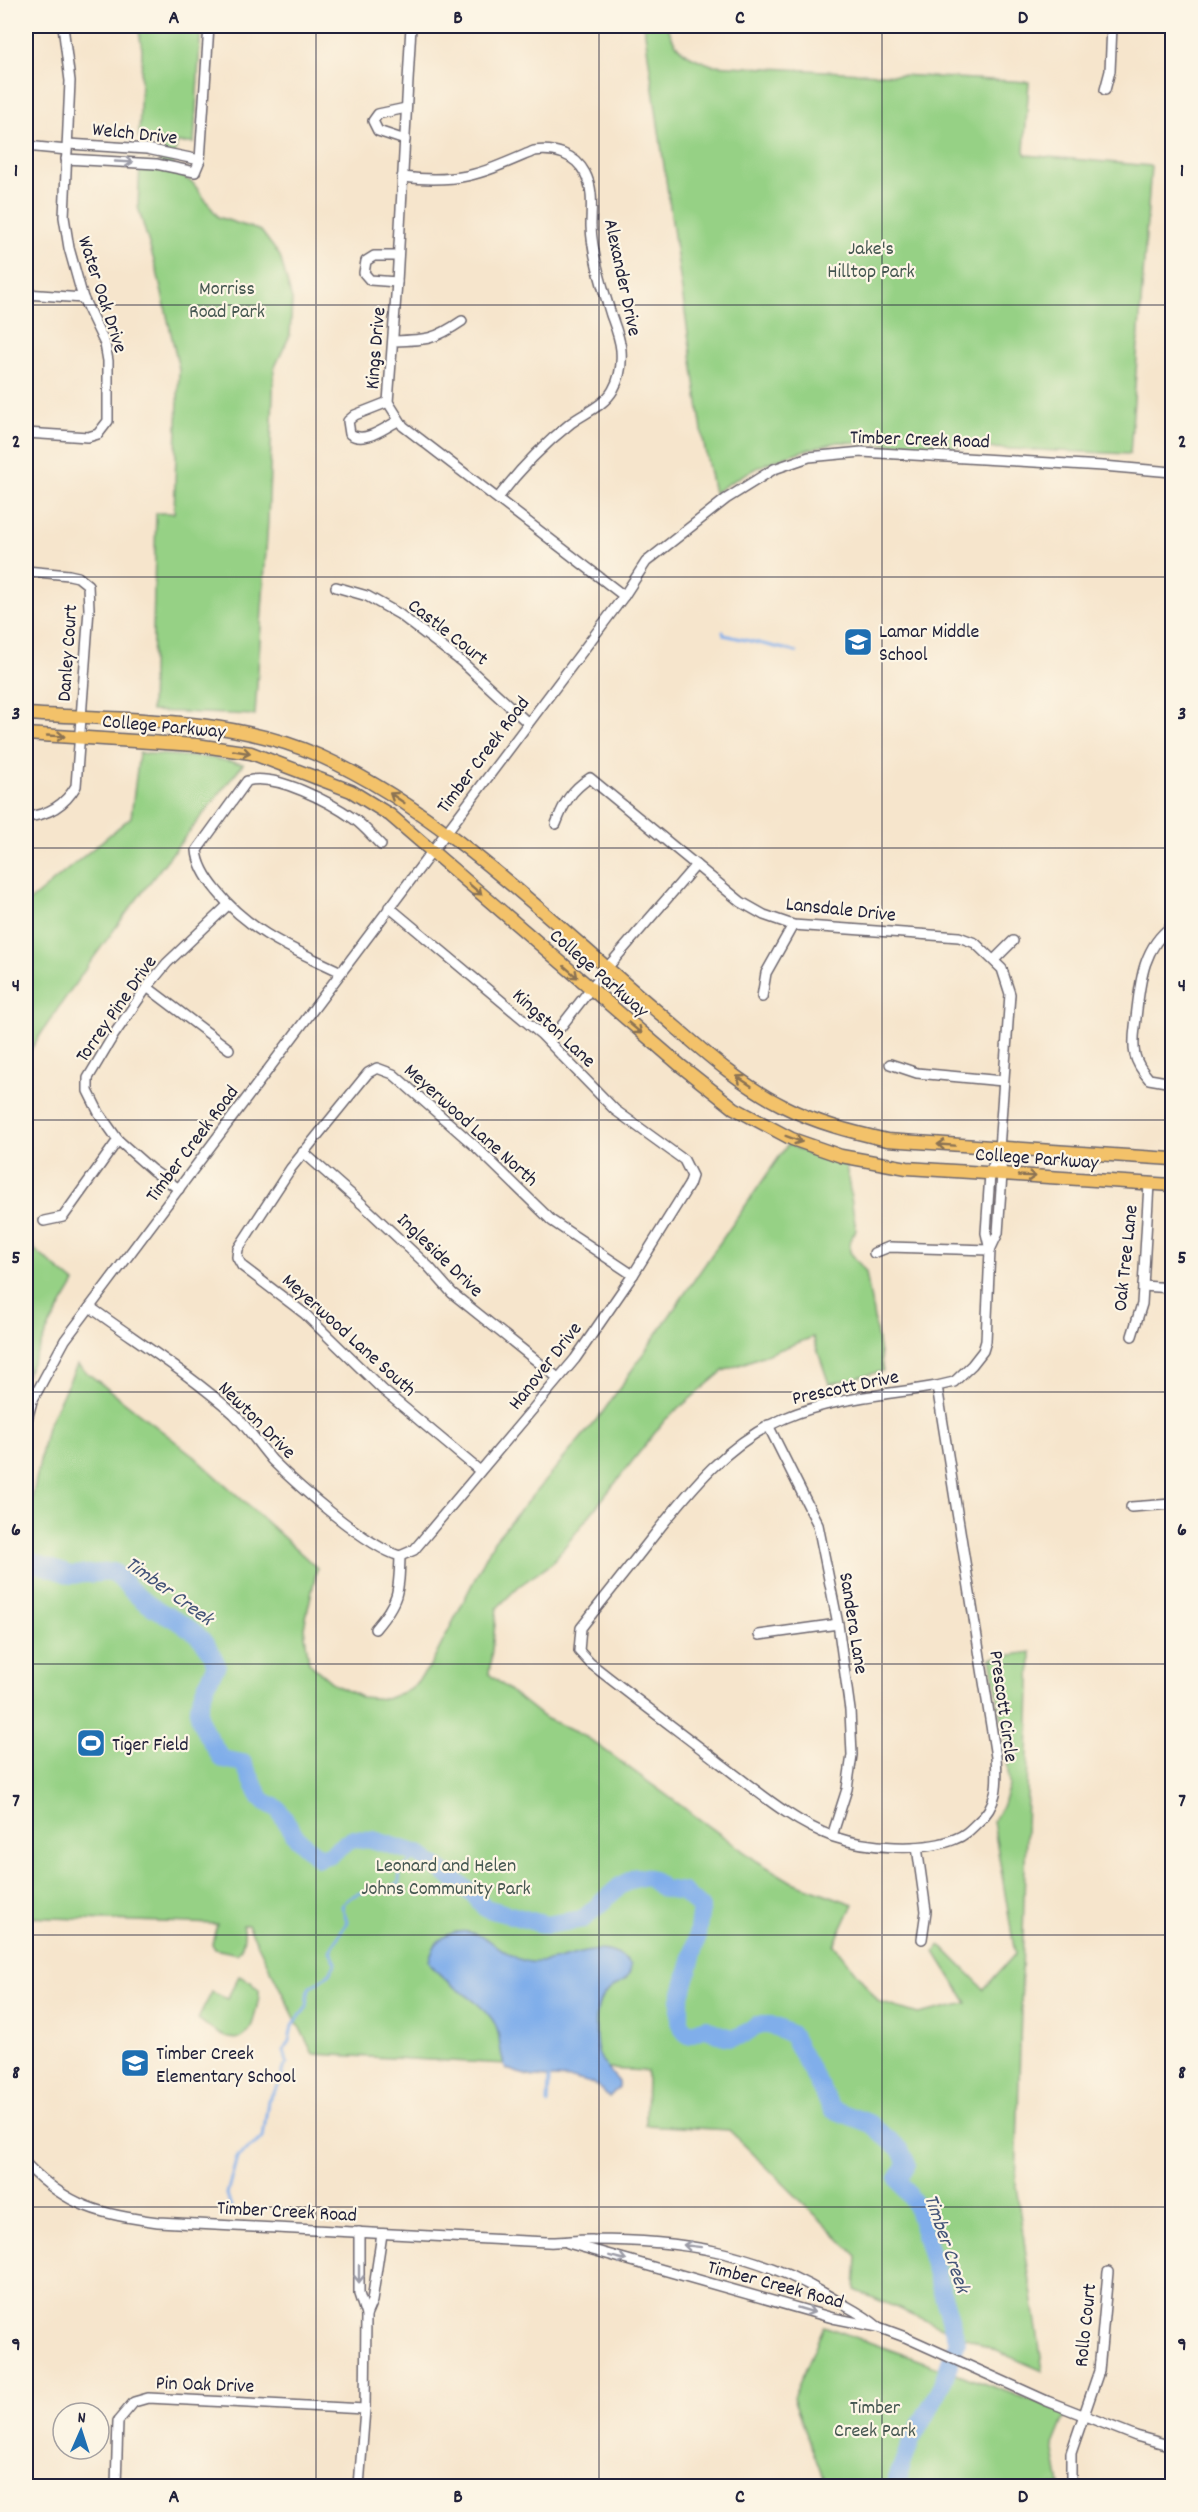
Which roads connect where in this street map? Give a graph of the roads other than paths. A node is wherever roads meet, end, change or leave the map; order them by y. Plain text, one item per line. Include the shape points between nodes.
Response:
1 (63, 26) edge
2 (209, 26) edge
3 (411, 26) edge
4 (1112, 26) edge
5 (1105, 90) dead end
6 (406, 108) junction
7 (405, 140) junction
8 (26, 146) edge
9 (67, 151) junction
10 (200, 160) junction
11 (402, 177) junction
12 (398, 256) junction
13 (397, 282) junction
14 (26, 294) edge
15 (83, 298) junction
16 (462, 321) dead end
17 (393, 341) junction
18 (388, 402) junction
19 (398, 421) junction
20 (26, 434) edge
21 (1173, 472) edge
22 (498, 498) junction
23 (26, 572) edge
24 (336, 587) dead end
25 (624, 596) junction
26 (26, 714) edge
27 (80, 717) junction
28 (528, 723) junction
29 (26, 734) edge
30 (80, 737) junction
31 (26, 818) edge
32 (556, 824) dead end
33 (445, 831) junction
34 (381, 845) dead end
35 (431, 851) junction
36 (696, 866) junction
37 (1173, 871) edge
38 (1173, 882) edge
39 (228, 905) junction
40 (389, 907) junction
41 (794, 925) junction
42 (1173, 926) edge
43 (1013, 941) dead end
44 (994, 960) junction
45 (606, 969) junction
46 (341, 972) junction
47 (147, 987) junction
48 (591, 990) junction
49 (762, 997) dead end
50 (549, 1042) junction
51 (229, 1049) dead end
52 (890, 1064) dead end
53 (1003, 1081) junction
54 (1173, 1083) edge
55 (118, 1140) junction
56 (999, 1149) junction
57 (303, 1152) junction
58 (1173, 1160) edge
59 (996, 1174) junction
60 (692, 1176) joint
61 (1149, 1184) junction
62 (1173, 1185) edge
63 (179, 1189) junction
64 (44, 1221) dead end
65 (990, 1250) junction
66 (874, 1252) dead end
67 (633, 1275) junction
68 (1143, 1286) junction
69 (1173, 1288) edge
70 (90, 1307) junction
71 (1132, 1336) dead end
72 (558, 1378) junction
73 (937, 1386) junction
74 (26, 1424) edge
75 (768, 1425) junction
76 (480, 1471) junction
77 (1173, 1504) edge
78 (1131, 1507) dead end
79 (400, 1556) junction
80 (838, 1624) junction
81 (375, 1629) dead end
82 (759, 1635) dead end
83 (586, 1659) joint
84 (832, 1836) junction
85 (917, 1847) junction
86 (922, 1939) dead end
87 (26, 2164) edge
88 (359, 2232) junction
89 (382, 2234) junction
90 (562, 2241) junction
91 (1108, 2272) dead end
92 (366, 2315) junction
93 (878, 2327) junction
94 (365, 2409) junction
95 (1083, 2415) junction
96 (1173, 2446) edge
97 (116, 2487) edge
98 (359, 2487) edge
99 (1071, 2487) edge

1 - 9 street, Water Oak Drive via 70,73
2 - 10 street
3 - 6 street, Kings Drive
4 - 5 street
6 - 7 street, Kings Drive
6 - 7 street via 378,114 373,121 378,131
7 - 11 street, Kings Drive
8 - 9 street
9 - 10 street, Welch Drive via 147,148
9 -> 10 street, Welch Drive via 195,172
9 - 15 street, Water Oak Drive via 64,217
11 - 12 street, Kings Drive
11 - 22 street, Alexander Drive via 469,177 544,149 566,154 577,163 592,193 594,243 620,345 620,371 605,400 553,439 514,476
12 - 13 street, Kings Drive
12 - 13 street via 374,256 364,268 370,280
13 - 17 street, Kings Drive
14 - 15 street
15 - 20 street, Water Oak Drive via 107,353 109,412 105,429 88,437
16 - 17 street via 440,336
17 - 18 street, Kings Drive
18 - 19 street, Kings Drive
18 - 19 street via 355,415 348,421 350,434 365,437
19 - 22 street, Kings Drive
21 - 25 street, Timber Creek Road via 862,452 809,457 774,469 726,499 646,562
22 - 25 street, Kings Drive
23 - 27 street, Danley Court via 69,575 88,585
24 - 28 street, Castle Court via 373,599 399,614 475,672
25 - 28 street, Timber Creek Road
26 - 27 main road, College Parkway
27 - 30 street
33 -> 27 main road, College Parkway via 378,785 318,755 260,736 201,726
28 - 33 street, Timber Creek Road
29 -> 30 main road, College Parkway
30 - 31 street via 78,781 68,800 54,810
30 -> 35 main road, College Parkway via 196,744 251,753 351,791 390,815
32 - 36 street, Lansdale Drive via 564,803 576,787 590,778
33 - 35 street, Timber Creek Road
33 - 45 main road, College Parkway
34 - 39 street via 356,820 324,801 290,786 259,778 247,781 197,850 211,884
35 - 40 street, Timber Creek Road
35 -> 48 main road, College Parkway
36 - 41 street, Lansdale Drive via 741,902
36 - 45 street
37 - 38 street
39 - 46 street via 279,943
39 - 47 street, Torrey Pine Drive
40 - 46 street, Timber Creek Road
40 - 50 street, Kingston Lane
41 - 44 street, Lansdale Drive via 959,937
41 - 49 street via 766,973
42 - 54 street via 1154,944 1145,963 1134,1034 1135,1055 1149,1079
43 - 44 street
44 - 53 street, Lansdale Drive via 1005,976 1010,994
45 - 48 street
56 -> 45 main road, College Parkway via 887,1140 783,1106 725,1068
46 - 63 street, Timber Creek Road
47 - 51 street
47 - 55 street, Torrey Pine Drive via 88,1078 88,1091
48 - 50 street
48 -> 59 main road, College Parkway via 734,1108 792,1139 881,1165
50 - 60 street, Kingston Lane via 615,1110 684,1160
52 - 53 street via 917,1073
53 - 56 street, Lansdale Drive
55 - 63 street, Torrey Pine Drive
55 - 64 street via 63,1217
56 - 58 main road, College Parkway
56 - 59 street, Prescott Drive
57 - 67 street, Meyerwood Lane North via 368,1072 376,1068 393,1074 552,1221
57 - 72 street, Ingleside Drive via 452,1293
57 - 76 street, Meyerwood Lane South via 238,1249 237,1257 242,1266 305,1314 383,1390
59 -> 61 main road, College Parkway
59 - 65 street, Prescott Drive via 986,1233
60 - 67 street, Hanover Drive
61 - 62 main road, College Parkway
61 - 68 street, Oak Tree Lane
63 - 70 street, Timber Creek Road
65 - 66 street via 890,1247
65 - 73 street, Prescott Drive via 988,1326 983,1351 954,1382
67 - 72 street, Hanover Drive
68 - 69 street
68 - 71 street, Oak Tree Lane
70 - 74 street, Timber Creek Road via 46,1372
70 - 79 street, Newton Drive via 235,1415 271,1459 303,1488 378,1547
72 - 76 street, Hanover Drive
73 - 75 street, Prescott Drive via 836,1402
73 - 85 street, Prescott Circle via 997,1769 994,1802 985,1818 959,1838
75 - 80 street, Sandera Lane via 818,1525
75 - 83 street, Prescott Drive via 695,1482 581,1628 579,1651
76 - 79 street, Hanover Drive via 414,1550
77 - 78 street
79 - 81 street via 396,1602
80 - 82 street
80 - 84 street, Sandera Lane via 852,1755 847,1789
83 - 84 street, Prescott Circle via 780,1809
84 - 85 street, Prescott Circle via 874,1845
85 - 86 street via 926,1911
87 - 88 street, Timber Creek Road via 70,2200 111,2216
88 - 89 street, Timber Creek Road
88 -> 92 street via 359,2294
89 - 90 street, Timber Creek Road
89 - 92 street via 372,2301
90 -> 93 street, Timber Creek Road via 833,2318
93 -> 90 street, Timber Creek Road via 864,2315 796,2278 722,2252 668,2243
91 - 95 street, Rollo Court via 1099,2371
92 - 94 street
93 - 95 street, Timber Creek Road
94 - 97 street, Pin Oak Drive via 148,2398 134,2402 118,2421
94 - 98 street
95 - 96 street, Timber Creek Road
95 - 99 street, Rollo Court via 1071,2453

